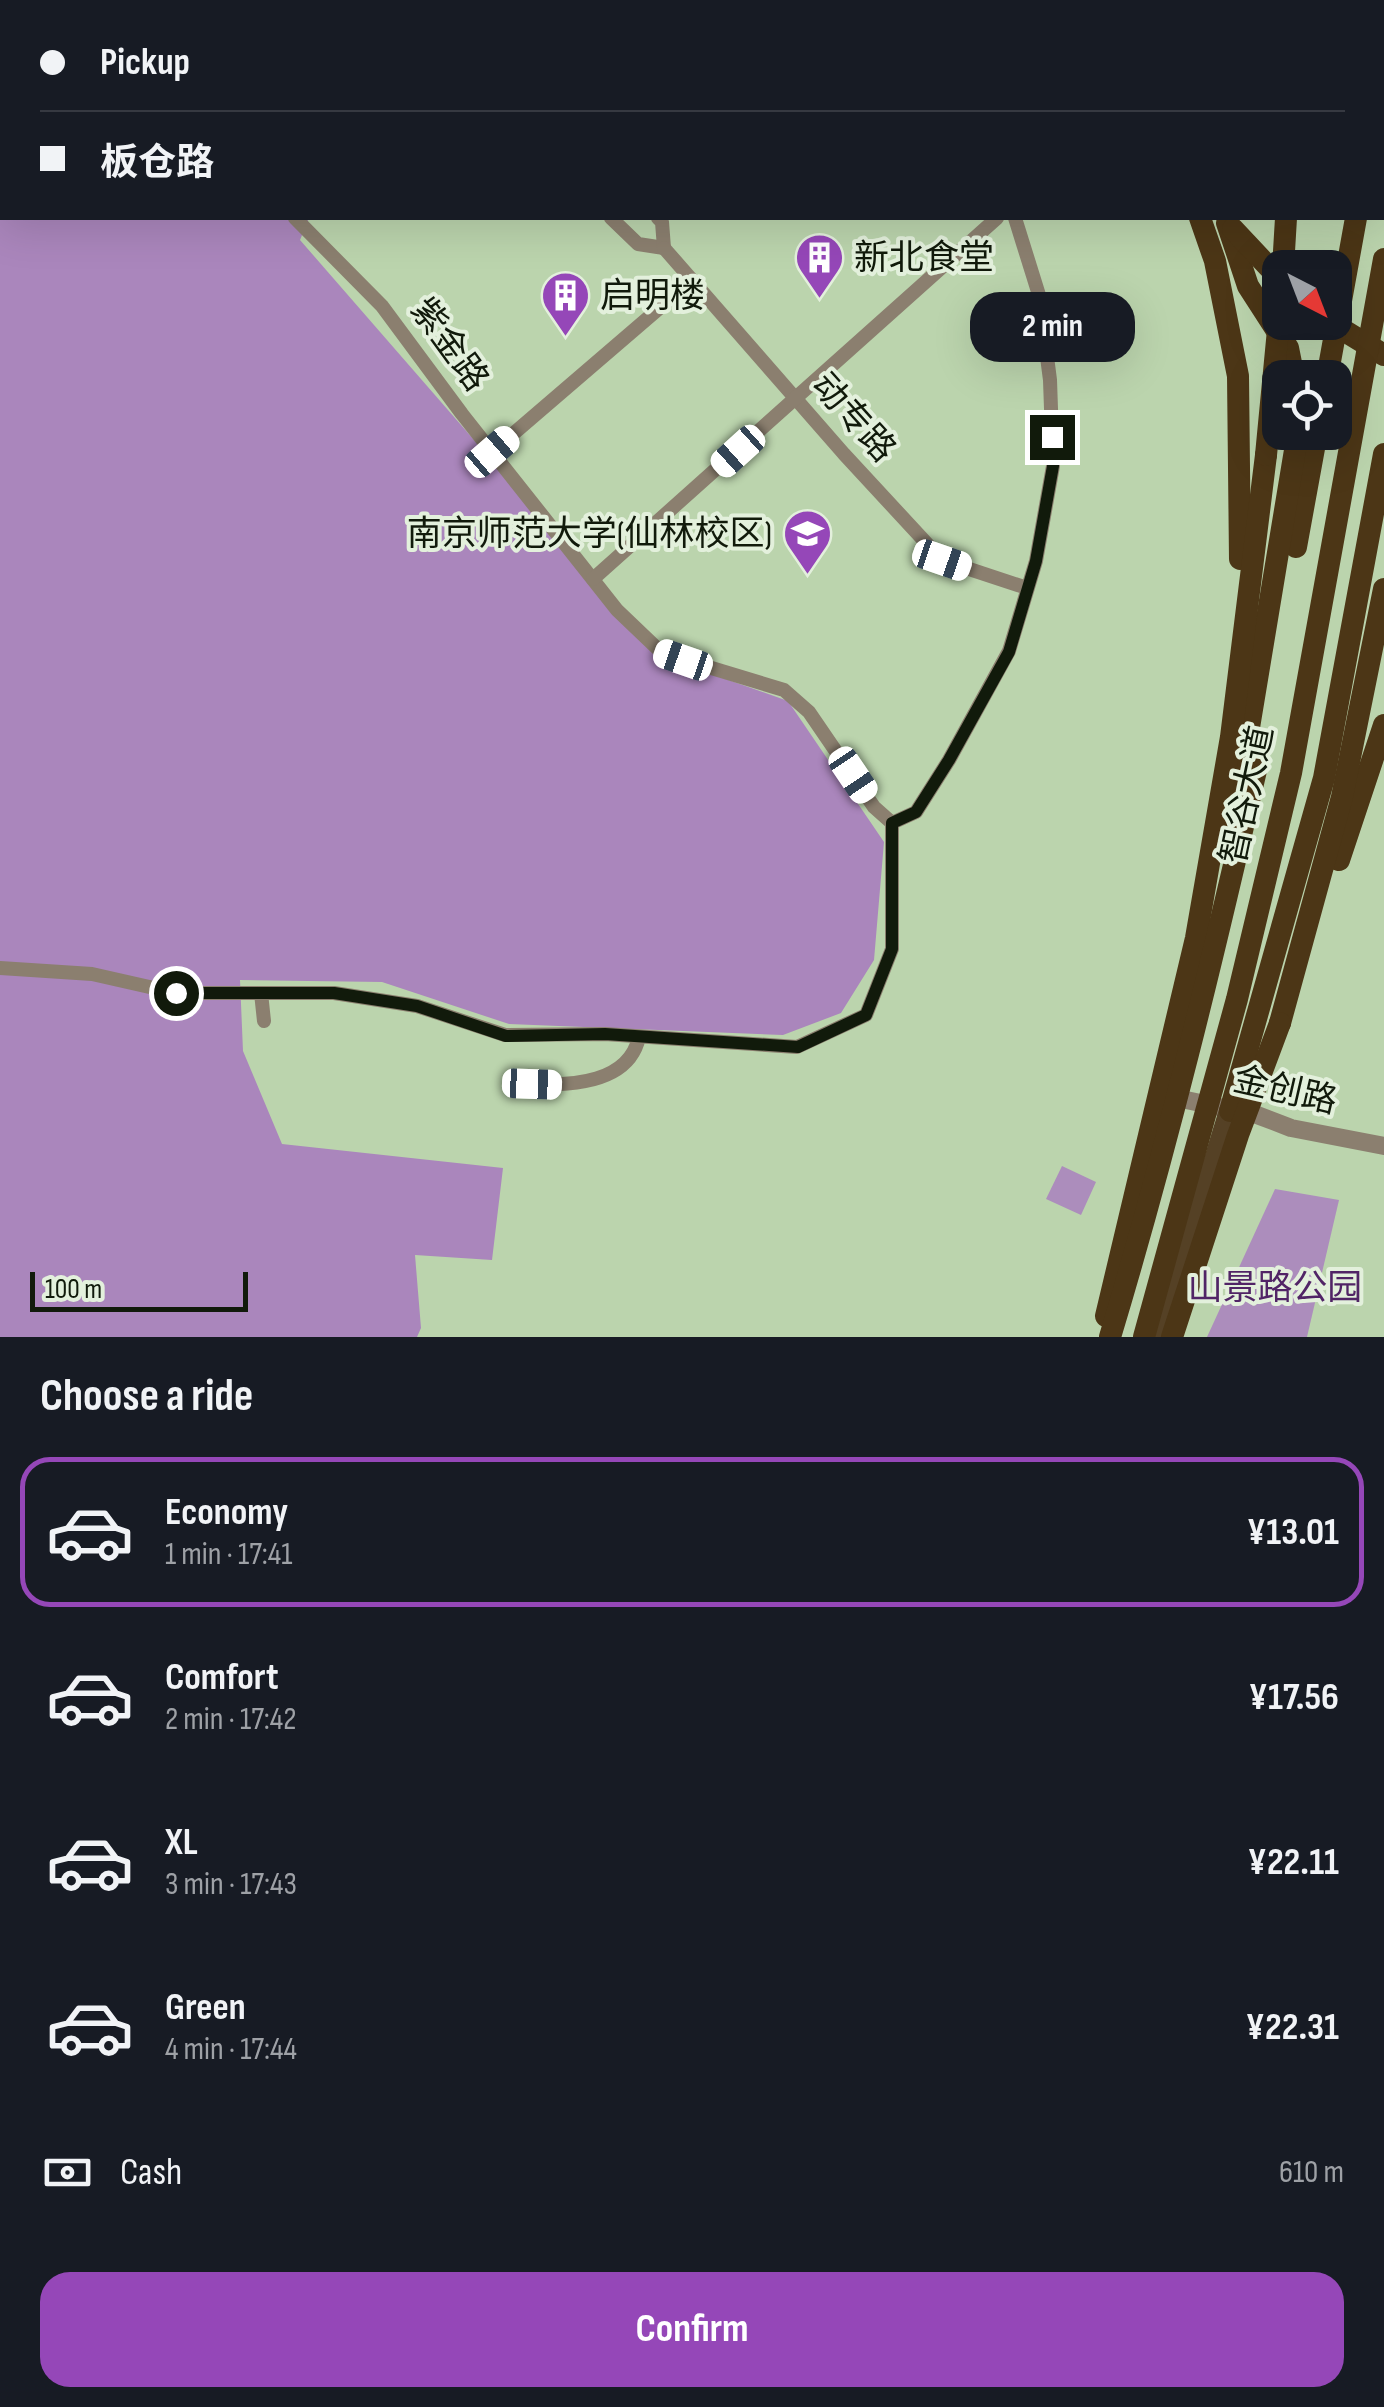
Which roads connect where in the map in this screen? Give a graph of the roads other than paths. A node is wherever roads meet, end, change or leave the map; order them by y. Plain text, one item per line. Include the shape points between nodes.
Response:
1 (297, 220) edge
2 (612, 220) edge
3 (660, 220) edge
4 (996, 220) edge
5 (1016, 220) edge
6 (1201, 220) edge
7 (1226, 220) edge
8 (1286, 220) edge
9 (1356, 220) edge
10 (664, 248) junction
11 (1285, 250) edge
12 (1262, 259) edge
13 (1384, 259) edge
14 (691, 281) junction
15 (1352, 335) edge
16 (1277, 340) edge
17 (1384, 355) edge
18 (1290, 360) edge
19 (1330, 360) edge
20 (796, 399) junction
21 (1296, 450) edge
22 (1314, 450) edge
23 (492, 452) junction
24 (1384, 454) edge
25 (593, 580) junction
26 (1026, 588) junction
27 (1384, 589) edge
28 (1384, 726) edge
29 (1232, 736) junction
30 (892, 823) junction
31 (0, 968) edge
32 (261, 993) junction
33 (264, 1021) dead end
34 (1280, 1023) junction
35 (638, 1037) junction
36 (532, 1084) dead end
37 (1172, 1097) junction
38 (1230, 1111) junction
39 (1384, 1146) edge
40 (1105, 1337) edge
41 (1144, 1337) edge
42 (1160, 1337) edge
43 (1172, 1337) edge

1 - 23 street, 紫金路 via 382,306
2 - 10 street via 638,244
3 - 10 street
4 - 20 street
5 - 26 street via 1039,295 1053,448
6 - 29 highway via 1238,376 1242,542 1230,647
7 - 12 highway
7 - 18 highway via 1248,286
8 - 11 highway
9 - 19 highway, bridge
10 - 14 street, 动专路
13 - 41 highway, 智谷大道, bridge via 1291,772 1238,998
14 - 20 street, 动专路
14 - 23 street
15 - 17 highway, bridge
16 - 29 highway, bridge
20 - 25 street
20 - 26 street, 动专路 via 942,560
21 - 37 highway via 1234,822
22 - 40 highway, 智谷大道, bridge via 1252,784 1202,1002 1152,1200
23 - 25 street, 紫金路
24 - 38 highway via 1324,778
25 - 30 street, 紫金路 via 662,653 784,690 810,712
26 - 30 street via 1009,652 949,760 916,812
27 - 34 highway via 1342,797
28 - 34 highway
29 - 40 highway via 1196,938
30 - 35 street via 892,949 866,1015 798,1047
31 - 32 street via 92,974 176,993
32 - 33 street
32 - 35 street via 334,993 417,1006 506,1036
34 - 43 highway, bridge
35 - 36 street via 635,1055 618,1071 568,1086
37 - 38 street, 金创路
37 - 40 main road
38 - 39 street, 金创路
38 - 42 main road

